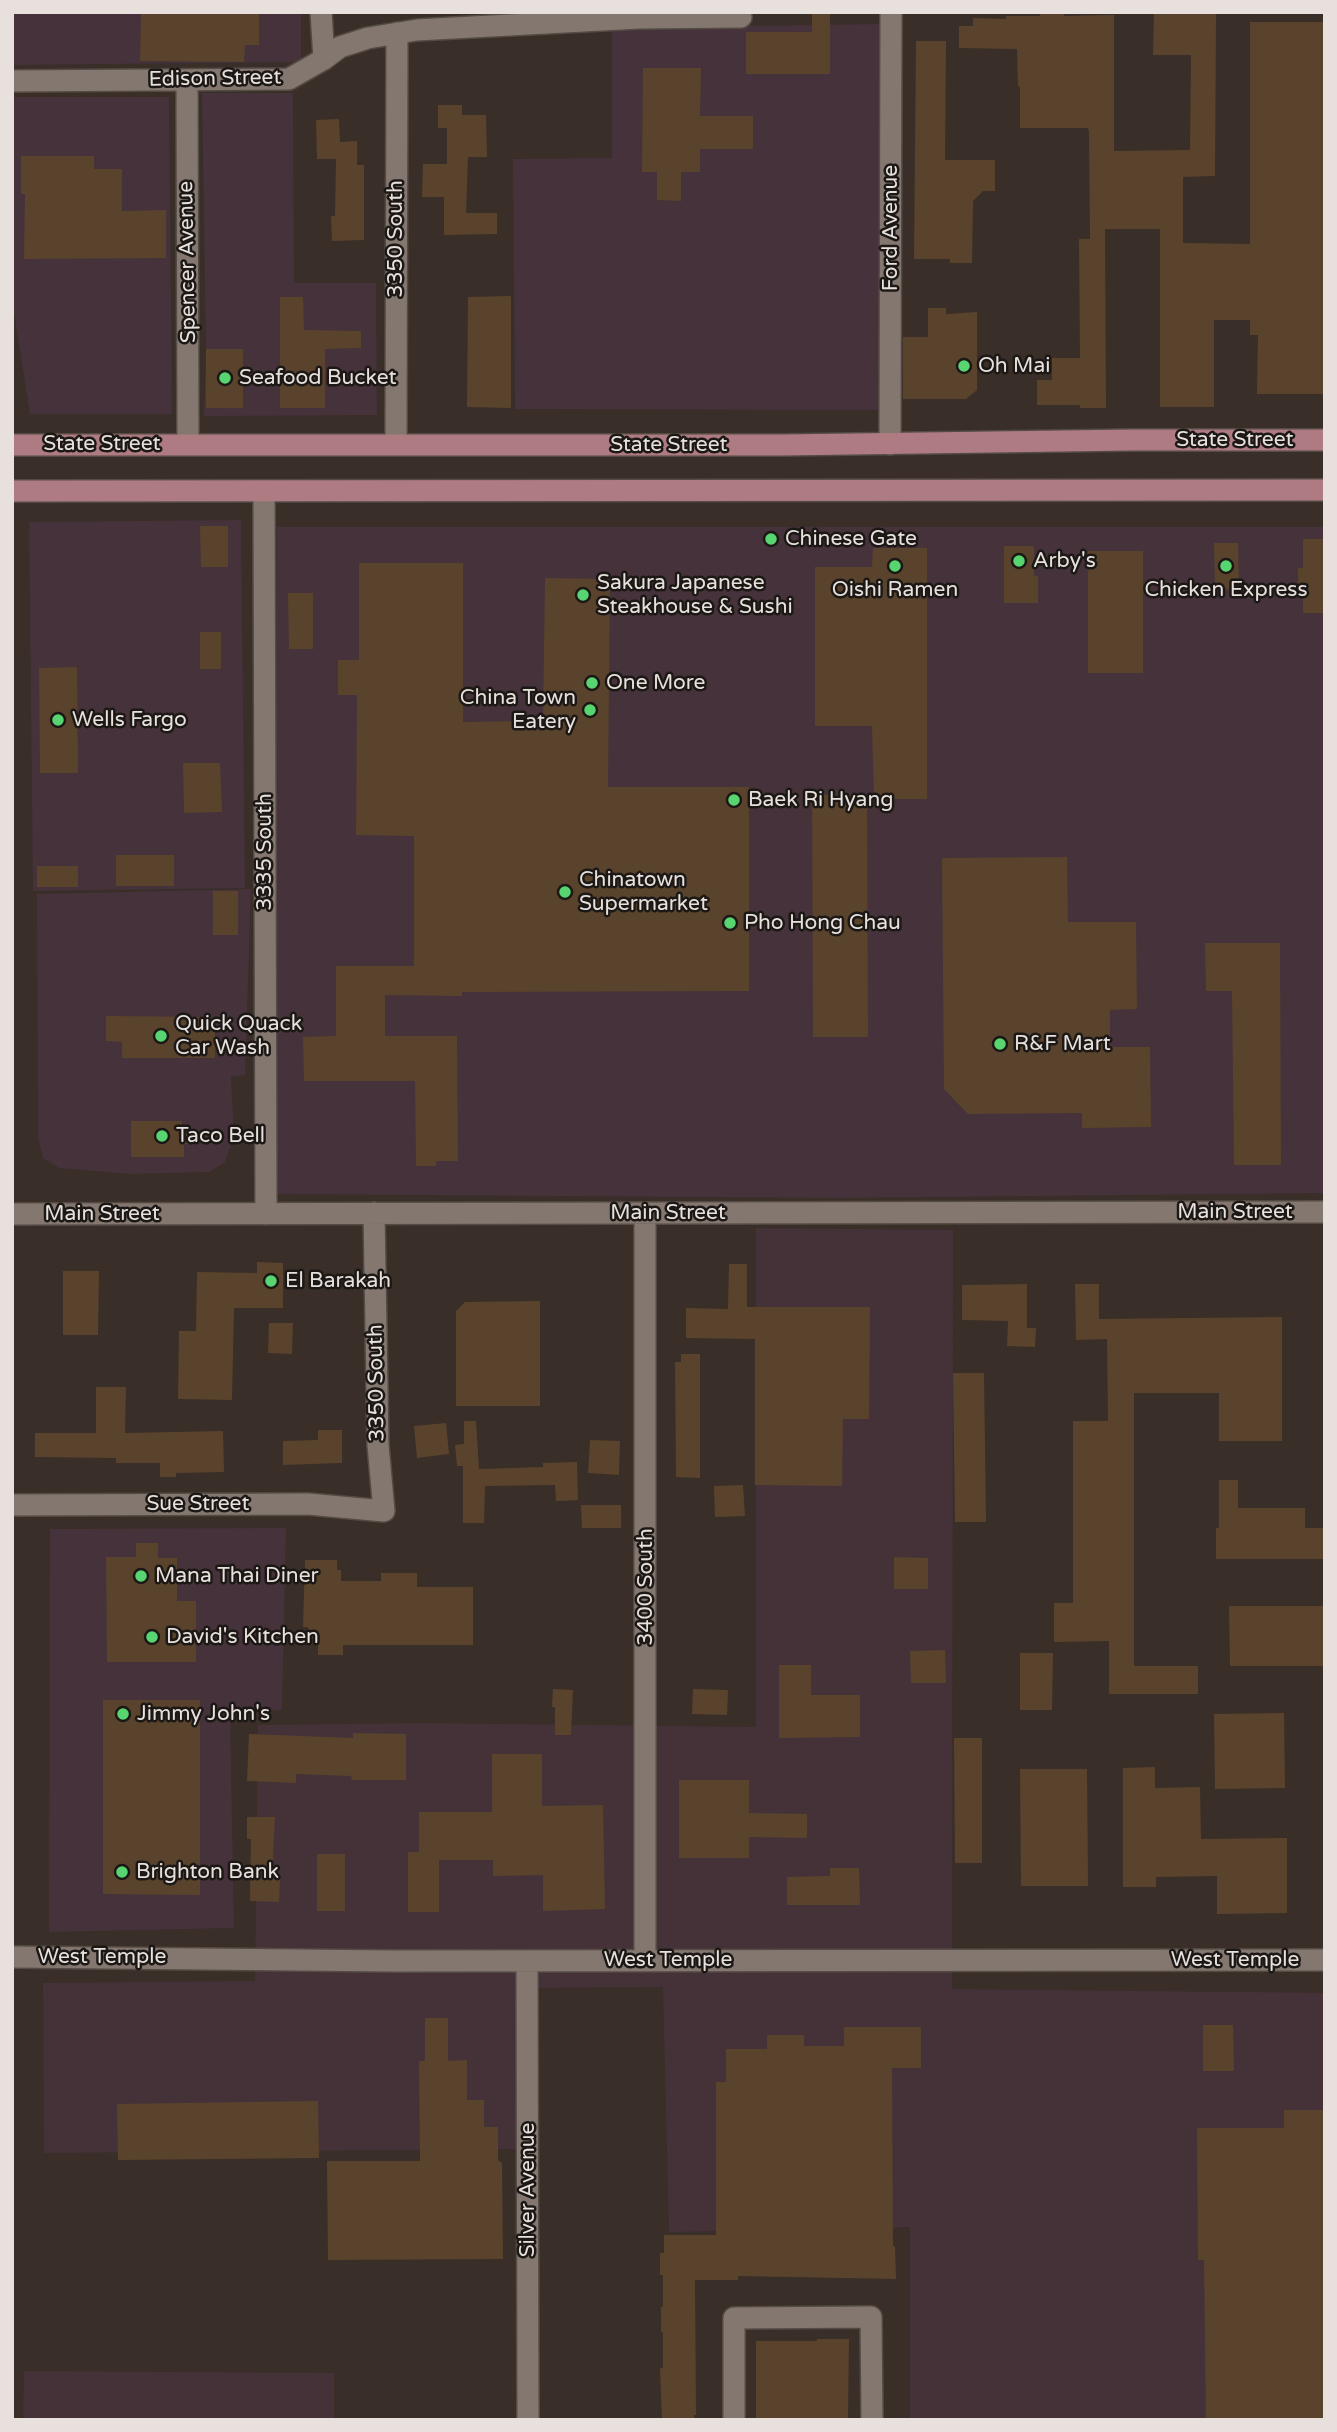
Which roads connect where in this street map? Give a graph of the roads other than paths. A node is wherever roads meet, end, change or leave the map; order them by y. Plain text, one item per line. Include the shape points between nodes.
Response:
1 (321, 12) edge
2 (891, 12) edge
3 (741, 17) dead end
4 (397, 33) junction
5 (324, 59) junction
6 (12, 80) edge
7 (187, 80) junction
8 (1325, 440) edge
9 (188, 444) junction
10 (396, 444) junction
11 (890, 444) junction
12 (12, 445) edge
13 (1325, 490) edge
14 (12, 491) edge
15 (264, 491) junction
16 (1325, 1212) edge
17 (374, 1213) junction
18 (645, 1213) junction
19 (12, 1214) edge
20 (266, 1214) junction
21 (12, 1505) edge
22 (384, 1511) joint
23 (12, 1957) edge
24 (645, 1960) junction
25 (1325, 1960) edge
26 (527, 1961) junction
27 (528, 2420) edge
28 (734, 2420) edge
29 (872, 2420) edge

1 - 5 street
2 - 11 street, Ford Avenue
3 - 4 street, Edison Street via 639,18
4 - 5 street, Edison Street via 340,47
4 - 10 street, 3350 South
5 - 7 street, Edison Street via 289,79
6 - 7 street, Edison Street
7 - 9 street, Spencer Avenue
8 - 11 main road, State Street
9 - 10 main road, State Street
9 - 12 main road, State Street
10 - 11 main road, State Street
13 - 15 main road
14 - 15 main road
15 - 20 street, 3335 South
16 - 18 street, Main Street
17 - 18 street, Main Street
17 - 20 street, Main Street
17 - 22 street, 3350 South via 378,1445
18 - 24 street, 3400 South
19 - 20 street, Main Street
21 - 22 street, Sue Street via 308,1504
23 - 26 street, West Temple
24 - 25 street, West Temple
24 - 26 street, West Temple
26 - 27 street, Silver Avenue
28 - 29 street via 734,2318 871,2317

